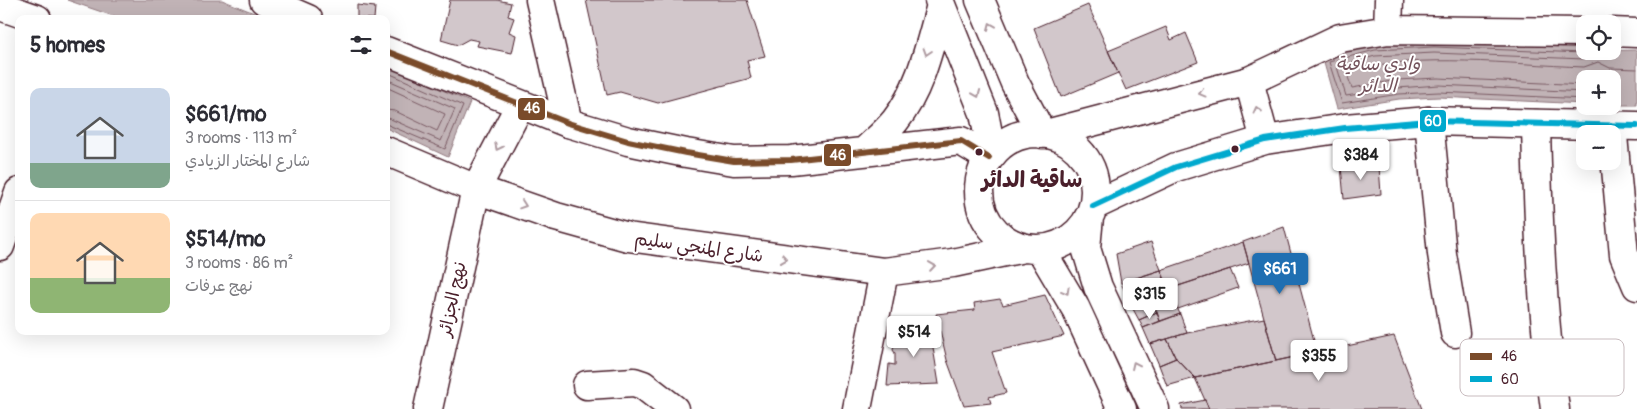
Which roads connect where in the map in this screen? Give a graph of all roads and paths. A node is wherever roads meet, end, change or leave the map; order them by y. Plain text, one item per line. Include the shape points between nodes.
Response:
1 (264, 0) edge
2 (540, 0) edge
3 (980, 0) edge
4 (1389, 0) edge
5 (939, 3) edge
6 (0, 6) edge
7 (26, 15) edge
8 (299, 15) edge
9 (1388, 30) junction
10 (1576, 32) edge
11 (1621, 32) edge
12 (1637, 33) edge
13 (390, 54) edge
14 (1250, 80) junction
15 (520, 105) junction
16 (1429, 121) junction
17 (568, 123) junction
18 (1536, 124) junction
19 (1625, 126) edge
20 (1044, 134) junction
21 (1265, 140) junction
22 (864, 152) junction
23 (390, 153) edge
24 (991, 156) junction
25 (476, 189) junction
26 (15, 203) edge
27 (1091, 212) junction
28 (0, 246) edge
29 (1032, 249) junction
30 (884, 272) junction
31 (1637, 286) edge
32 (1455, 333) dead end
33 (1546, 339) edge
34 (587, 385) dead end
35 (1553, 396) edge
36 (428, 409) edge
37 (674, 409) edge
38 (857, 409) edge
39 (1122, 409) edge
40 (1155, 409) edge
41 (1555, 409) edge

1 - 8 main road
2 - 17 main road
20 -> 3 main road via 1019,92
4 - 9 main road
5 -> 22 main road via 928,52 908,99 895,121
5 -> 24 main road via 984,113
6 - 7 main road
9 - 10 main road
9 - 14 main road via 1340,38
11 - 12 main road
13 - 15 main road
14 -> 20 main road
21 -> 14 main road
15 - 17 main road
15 -> 25 main road, نهج الجزائر
16 - 18 main road
16 - 21 main road via 1345,128
16 - 32 main road via 1442,254
17 - 22 main road via 628,142 734,161 791,160
18 - 19 main road
18 - 33 main road
19 - 31 main road via 1624,254
20 - 24 main road via 1015,137
20 - 27 main road via 1071,144 1085,160 1094,179
21 - 27 main road via 1176,167
22 - 24 main road via 961,141
23 - 25 main road, شارع المنجي سليم
24 - 29 main road via 978,184 982,212 998,236 1010,244
25 -> 30 main road, شارع المنجي سليم via 556,217 628,237
25 - 36 main road, نهج الجزائر
26 - 28 main road
27 - 29 main road via 1082,228 1064,243
40 -> 27 main road via 1098,286 1086,248
30 -> 29 main road, شارع المنجي سليم
29 -> 39 main road via 1076,309
30 - 38 main road
34 - 37 main road via 634,382 643,385
35 - 41 main road

